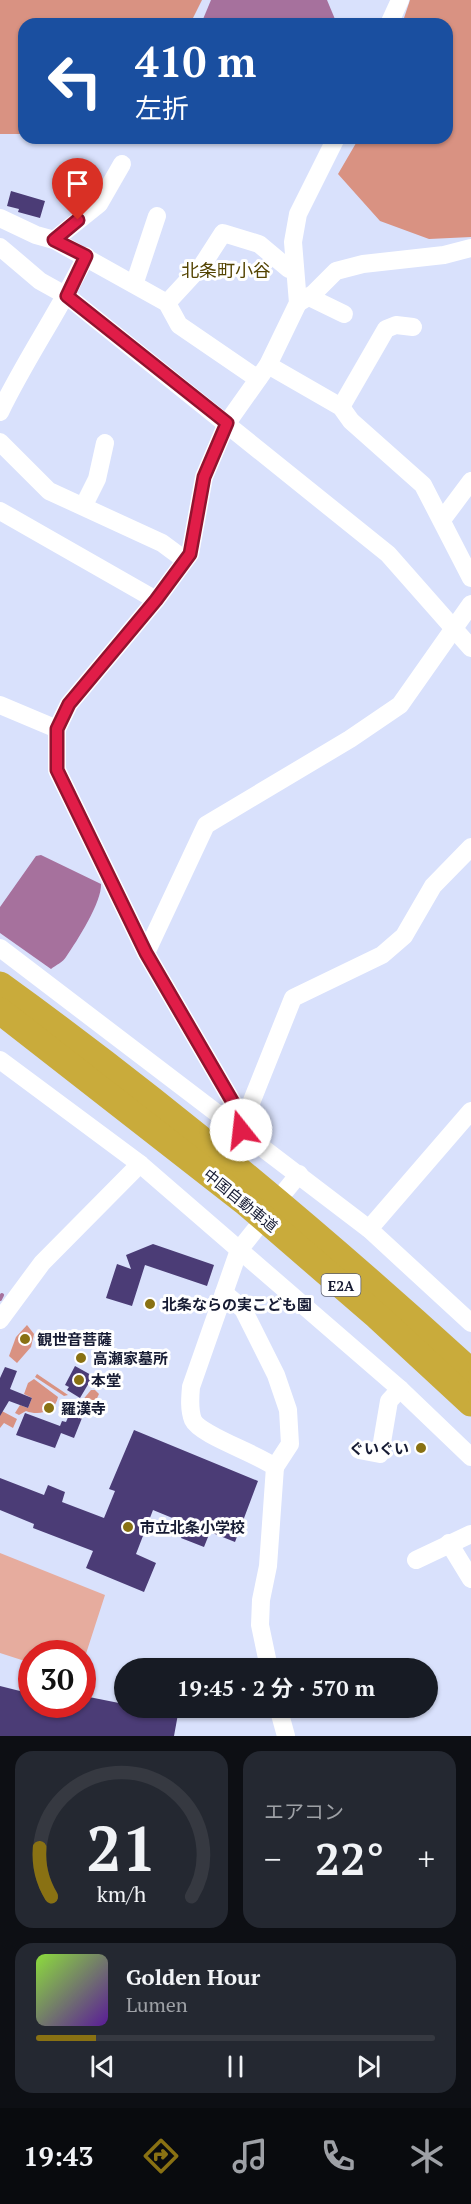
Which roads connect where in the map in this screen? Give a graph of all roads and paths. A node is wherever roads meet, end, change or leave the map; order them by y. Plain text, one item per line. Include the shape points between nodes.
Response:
1 (400, 0) edge
2 (392, 18) edge
3 (333, 144) edge
4 (122, 164) dead end
5 (157, 216) dead end
6 (0, 218) edge
7 (54, 240) junction
8 (0, 247) edge
9 (471, 248) edge
10 (86, 256) junction
11 (294, 268) junction
12 (135, 282) junction
13 (67, 296) junction
14 (303, 300) junction
15 (167, 303) junction
16 (344, 314) dead end
17 (413, 327) dead end
18 (263, 372) junction
19 (341, 407) junction
20 (0, 412) edge
21 (227, 423) junction
22 (0, 442) edge
23 (105, 442) dead end
24 (471, 481) edge
25 (84, 505) junction
26 (0, 511) edge
27 (442, 520) junction
28 (185, 560) junction
29 (471, 578) edge
30 (156, 600) junction
31 (471, 604) edge
32 (454, 627) junction
33 (471, 648) edge
34 (0, 705) edge
35 (57, 729) junction
36 (471, 847) edge
37 (0, 948) edge
38 (146, 953) junction
39 (0, 985) edge
40 (0, 1011) edge
41 (50, 1036) junction
42 (0, 1060) edge
43 (471, 1111) edge
44 (242, 1124) junction
45 (140, 1164) junction
46 (214, 1164) junction
47 (299, 1174) junction
48 (286, 1190) dead end
49 (369, 1229) junction
50 (255, 1230) dead end
51 (239, 1250) junction
52 (0, 1288) edge
53 (224, 1293) junction
54 (13, 1302) junction
55 (0, 1320) edge
56 (471, 1323) edge
57 (471, 1372) edge
58 (400, 1389) junction
59 (471, 1402) edge
60 (359, 1450) dead end
61 (471, 1457) edge
62 (275, 1467) junction
63 (471, 1534) edge
64 (449, 1543) junction
65 (416, 1560) dead end
66 (471, 1579) edge
67 (267, 1658) edge
68 (281, 1718) edge
69 (286, 1736) edge

1 - 2 street
3 - 11 street via 298,214
4 - 7 street via 99,204
5 - 12 street
6 - 7 street
7 - 10 street
8 - 13 street via 40,281
9 - 14 street via 336,271
10 - 12 street
10 - 13 street
11 - 14 street
11 - 15 street via 289,269 259,244 223,233 203,264
12 - 15 street
13 - 20 street via 21,369
13 - 21 street
14 - 16 street
14 - 18 street
15 - 18 street via 179,325
17 - 19 street via 396,325 386,329
18 - 19 street
18 - 21 street
19 - 27 street via 351,421 423,485
21 - 28 street via 204,477 190,554
21 - 32 street via 388,554
22 - 25 street via 49,491
23 - 25 street via 97,479
24 - 27 street
25 - 28 street via 162,543
26 - 30 street
27 - 29 street
28 - 30 street
30 - 35 street via 69,704
31 - 32 street
32 - 33 street
32 - 38 street via 400,705 206,825
34 - 35 street
35 - 38 street via 57,770
36 - 44 street via 433,886 404,936 382,955 293,998
37 - 44 street
38 - 44 street
39 - 41 highway, 中国自動車道 / E2A
40 - 41 highway, 中国自動車道 / E2A
41 - 46 highway, 中国自動車道 / E2A
42 - 45 street
43 - 49 street
44 - 47 street
45 - 51 street
45 - 54 street via 42,1263
46 - 57 highway, 中国自動車道 / E2A via 386,1295
46 - 59 highway, 中国自動車道 / E2A
47 - 48 street
47 - 49 street
49 - 56 street
50 - 51 street
51 - 53 street
51 - 58 street
52 - 54 street
53 - 62 street via 243,1309 276,1375 288,1410 290,1444
53 - 62 street via 191,1387 194,1421 202,1430 253,1452
54 - 55 street
58 - 60 street via 389,1401 380,1454
58 - 61 street
62 - 67 street via 268,1566 261,1600 260,1625
63 - 64 street
64 - 65 street
64 - 66 street
68 - 69 street

